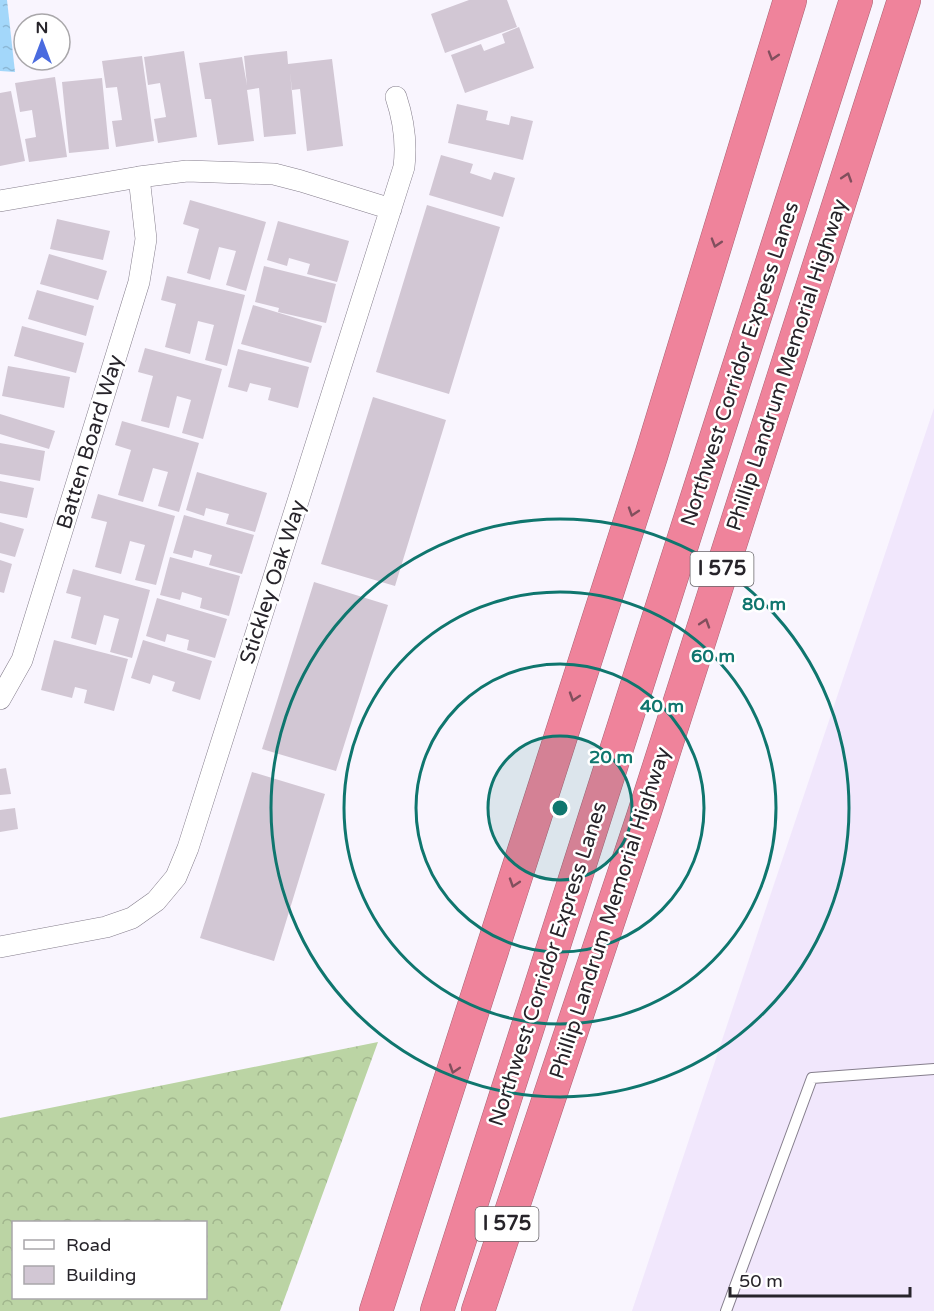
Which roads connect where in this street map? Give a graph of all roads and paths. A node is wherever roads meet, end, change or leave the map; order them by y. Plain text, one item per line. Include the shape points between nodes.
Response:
1 (790, 0) edge
2 (856, 0) edge
3 (904, 0) edge
4 (396, 97) dead end
5 (139, 177) junction
6 (0, 201) edge
7 (391, 210) junction
8 (0, 699) edge
9 (0, 948) edge
10 (934, 1069) edge
11 (535, 1137) junction
12 (376, 1311) edge
13 (437, 1311) edge
14 (478, 1311) edge
15 (502, 1311) edge
16 (726, 1311) edge

1 -> 12 highway via 651,456
2 - 13 highway, Northwest Corridor Express Lanes
11 -> 3 highway, Phillip Landrum Memorial Highway / I 575 via 644,817
4 - 7 street, Stickley Oak Way via 404,120 406,145 404,168
5 - 6 street
5 - 7 street via 186,171 274,174
5 - 8 street, Batten Board Way via 146,239 139,282 22,660
7 - 9 street, Stickley Oak Way via 176,877 156,901 132,918 106,927
10 - 16 lane via 812,1078
11 - 14 highway, Phillip Landrum Memorial Highway / I 575
11 - 15 highway via 534,1202

